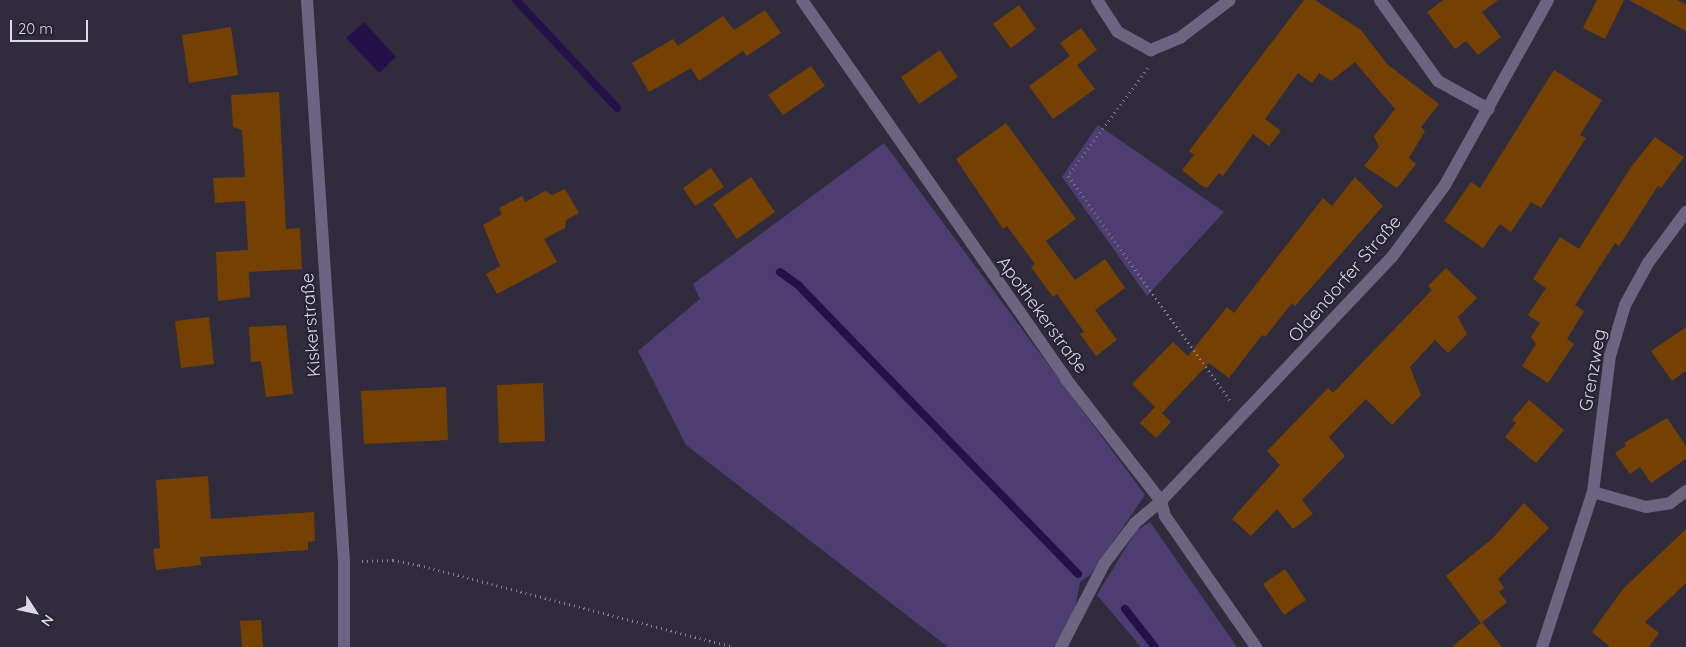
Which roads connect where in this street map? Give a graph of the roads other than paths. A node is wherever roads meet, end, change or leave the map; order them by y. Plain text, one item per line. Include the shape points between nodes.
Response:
1 (307, 0) edge
2 (802, 0) edge
3 (1097, 0) edge
4 (1230, 0) edge
5 (1380, 0) edge
6 (1548, 0) edge
7 (1489, 109) junction
8 (1686, 212) edge
9 (1686, 490) edge
10 (1593, 492) junction
11 (1161, 501) junction
12 (344, 647) edge
13 (1061, 647) edge
14 (1256, 647) edge
15 (1542, 647) edge

1 - 12 street, Kiskerstraße via 344,562
2 - 11 street, Apothekerstraße via 1055,363
3 - 4 street via 1118,32 1152,50 1181,37
5 - 7 street via 1438,81
6 - 7 street, Oldendorfer Straße
7 - 11 street, Oldendorfer Straße via 1445,185 1392,257 1243,419
8 - 10 street, Grenzweg via 1648,263 1625,305 1610,356
9 - 10 street via 1670,503 1646,507
10 - 15 street, Grenzweg
11 - 13 street, Oldendorfer Straße via 1135,523 1104,564
11 - 14 street, Apothekerstraße via 1165,516

